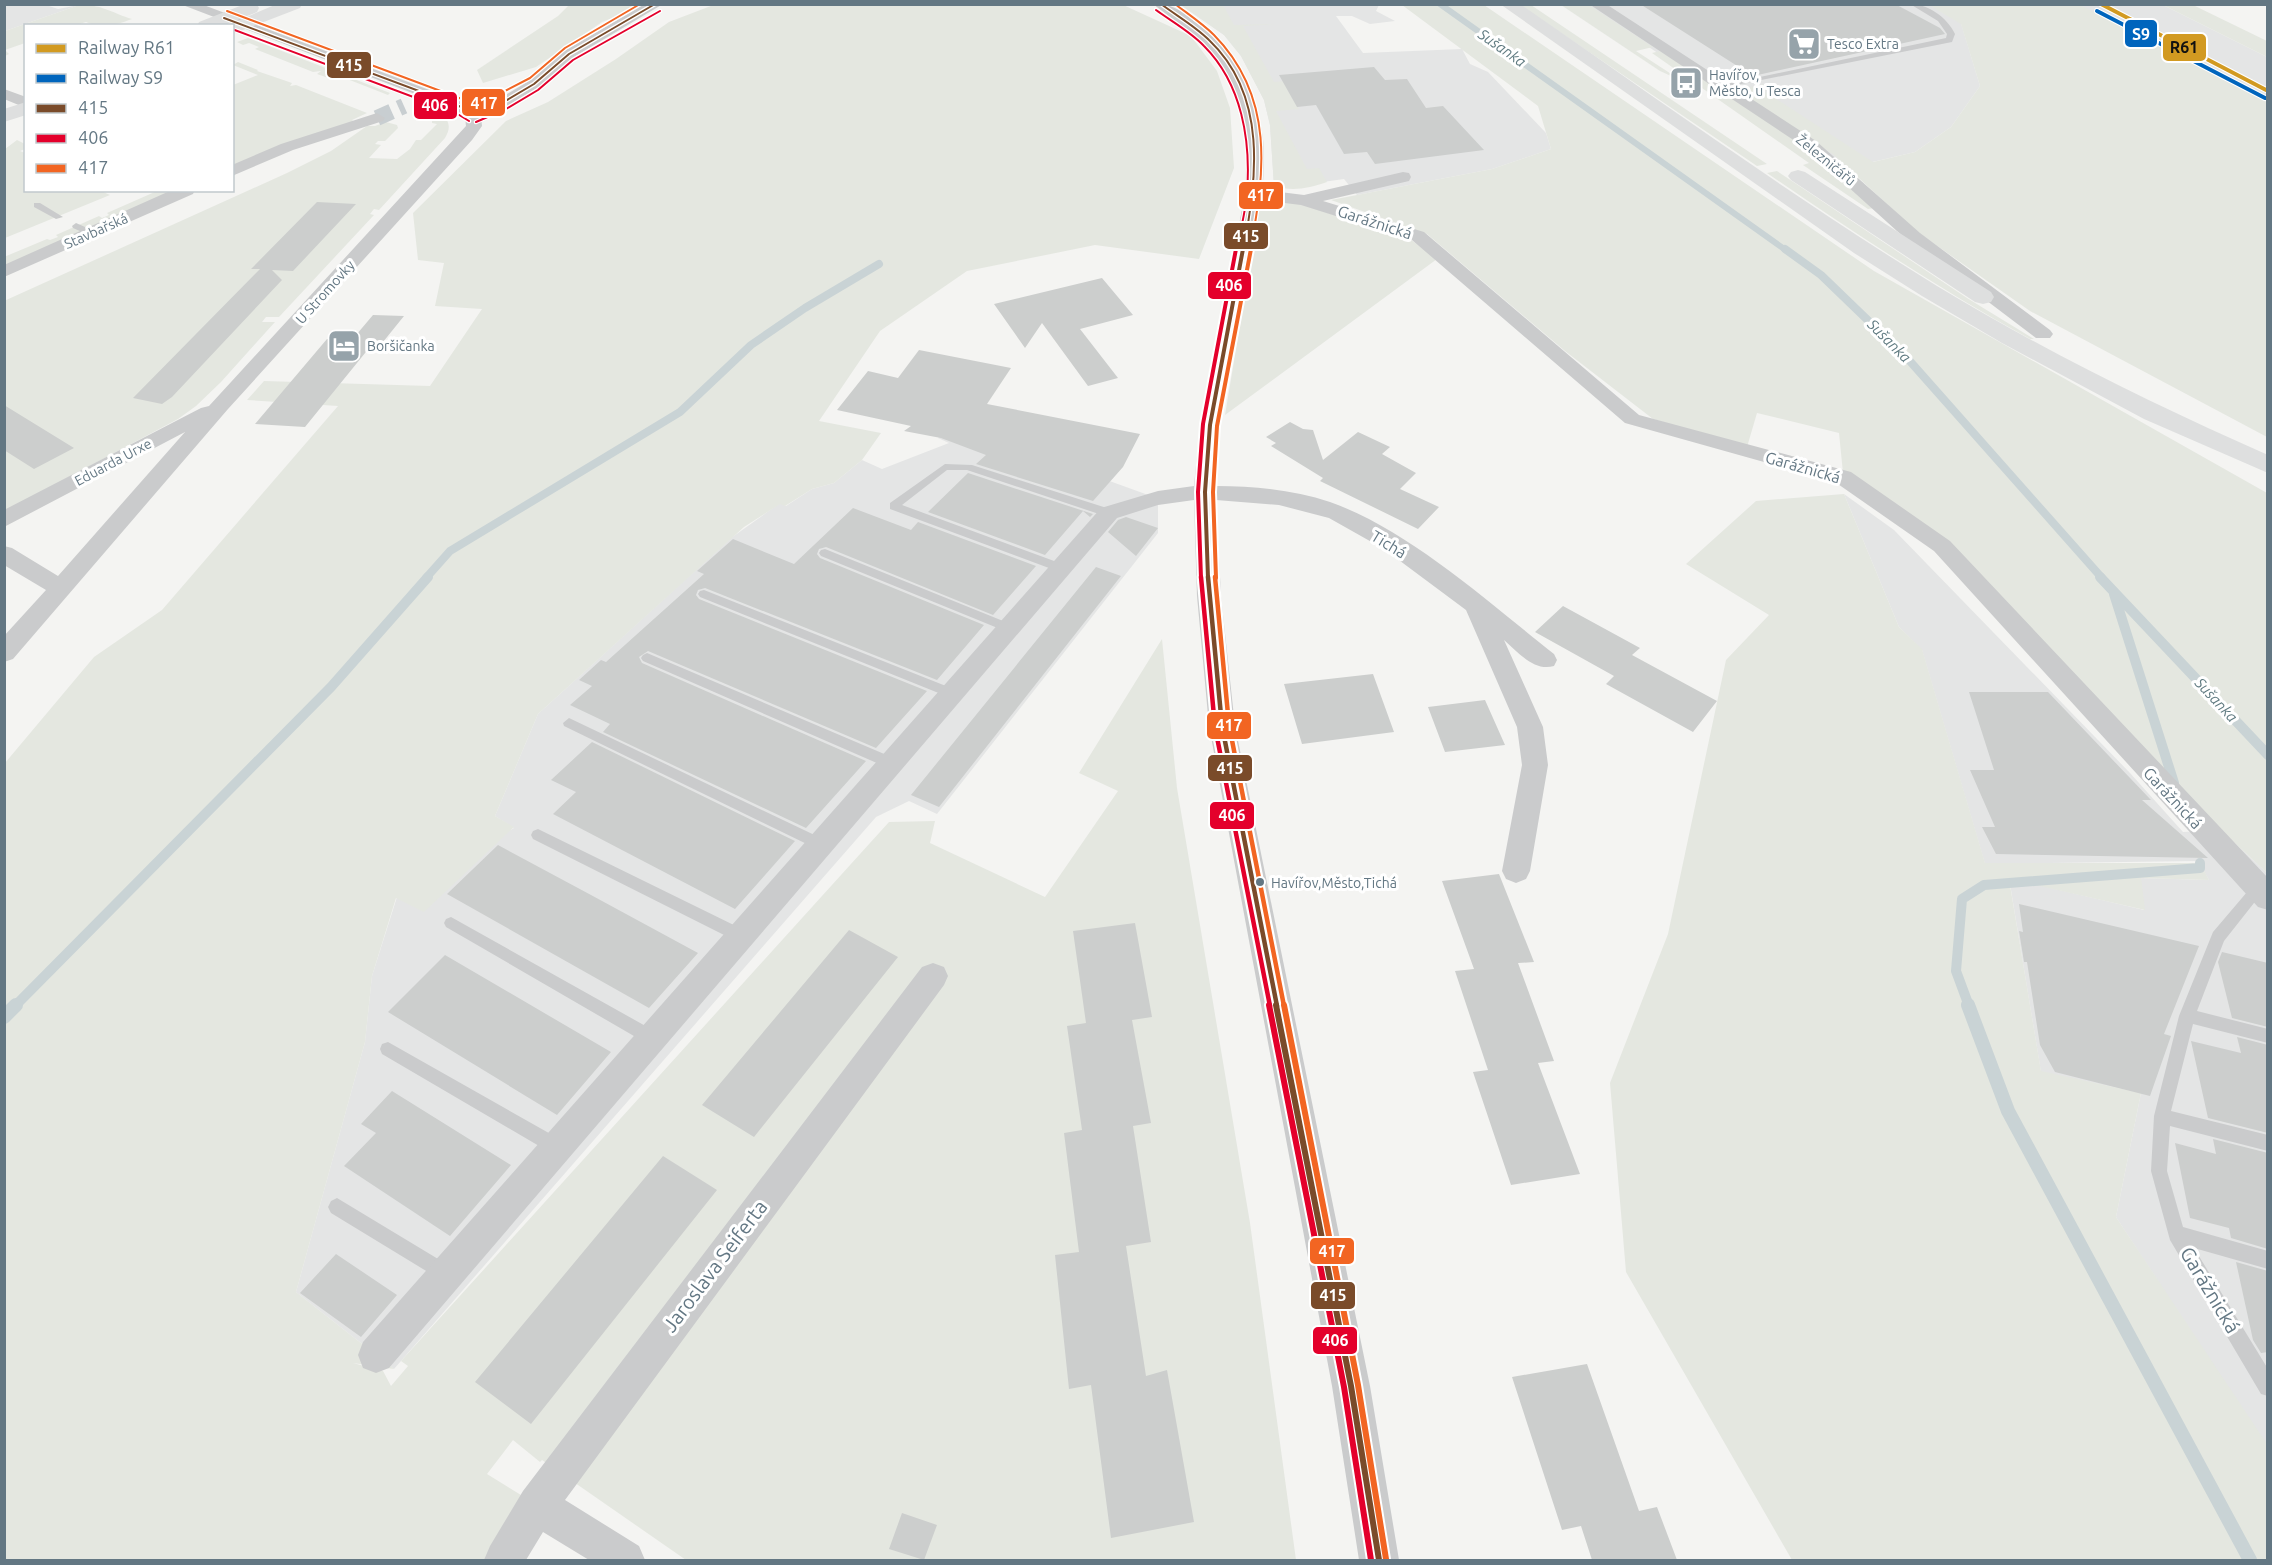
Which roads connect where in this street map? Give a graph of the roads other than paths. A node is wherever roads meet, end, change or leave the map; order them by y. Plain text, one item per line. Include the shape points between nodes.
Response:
1 (187, 4) edge
2 (261, 4) edge
3 (294, 4) edge
4 (656, 4) edge
5 (1160, 4) edge
6 (1508, 4) edge
7 (1596, 4) edge
8 (1913, 4) edge
9 (233, 23) edge
10 (1721, 86) junction
11 (429, 95) junction
12 (404, 106) tunnel mouth
13 (24, 109) edge
14 (473, 115) junction
15 (4, 116) edge
16 (377, 118) tunnel mouth
17 (1782, 166) dead end
18 (234, 170) edge
19 (1403, 177) dead end
20 (182, 192) edge
21 (1254, 194) junction
22 (1303, 200) junction
23 (37, 205) dead end
24 (59, 217) dead end
25 (4, 272) edge
26 (2043, 334) junction
27 (221, 405) junction
28 (2268, 456) edge
29 (2268, 465) edge
30 (1205, 492) junction
31 (1109, 513) junction
32 (4, 520) edge
33 (825, 553) dead end
34 (4, 554) edge
35 (1061, 568) junction
36 (62, 590) junction
37 (704, 594) dead end
38 (1476, 606) junction
39 (1009, 628) junction
40 (4, 653) edge
41 (647, 658) dead end
42 (1545, 660) dead end
43 (951, 693) junction
44 (569, 723) dead end
45 (891, 763) junction
46 (538, 835) dead end
47 (820, 844) junction
48 (1516, 871) dead end
49 (2263, 894) edge
50 (451, 923) dead end
51 (741, 936) junction
52 (933, 976) dead end
53 (2187, 1016) junction
54 (2268, 1036) edge
55 (652, 1038) junction
56 (388, 1048) dead end
57 (2162, 1116) junction
58 (2268, 1143) edge
59 (557, 1147) junction
60 (337, 1207) dead end
61 (2176, 1234) junction
62 (2268, 1260) edge
63 (447, 1274) junction
64 (376, 1355) dead end
65 (2268, 1387) edge
66 (537, 1505) junction
67 (504, 1560) edge
68 (625, 1560) edge
69 (1379, 1560) edge

1 - 9 street
2 - 9 main road
3 - 9 main road
4 - 14 street via 569,54 534,84
5 - 21 street via 1209,40 1232,69 1255,138
6 - 29 main road via 1930,291 2153,414
7 - 10 street, Železničářů
8 - 10 lane via 1949,27 1949,40
9 - 11 street
10 - 26 street, Železničářů via 1810,144 1914,237
11 - 12 street
11 - 14 street
13 - 15 main road
14 - 27 street, U Stromovky via 474,126 466,138
16 - 18 street via 287,147
17 - 26 main road
19 - 22 street
20 - 25 street, Stavbařská via 84,230
21 - 22 street, Garážnická
21 - 30 street via 1210,425
22 - 49 street, Garážnická via 1418,236 1632,419 1842,477 1942,546
23 - 24 lane
26 - 28 main road
27 - 32 street, Eduarda Urxe
27 - 36 street, U Stromovky
30 - 31 street, Tichá via 1172,495
30 - 38 street, Tichá via 1287,498 1336,513 1406,553
30 - 69 street via 1209,596 1222,726 1351,1386
31 - 35 street
31 - 35 lane via 968,467 945,467 894,506
33 - 39 lane
34 - 36 street
35 - 39 street
36 - 40 street, U Stromovky
37 - 43 lane
38 - 42 street, Tichá
38 - 48 street via 1530,727 1535,765
39 - 43 street
41 - 45 lane
43 - 45 street
44 - 47 lane
45 - 47 street
46 - 51 lane
47 - 51 street
49 - 53 lane, Garážnická via 2218,937
50 - 55 lane
51 - 55 street
52 - 66 street, Jaroslava Seiferta
53 - 54 lane
53 - 57 lane, Garážnická
55 - 59 street
56 - 59 lane
57 - 58 lane
57 - 61 lane, Garážnická via 2159,1171
59 - 63 street
60 - 63 lane
61 - 62 lane
61 - 65 lane, Garážnická
63 - 64 street
66 - 67 street, Jaroslava Seiferta
66 - 68 street

